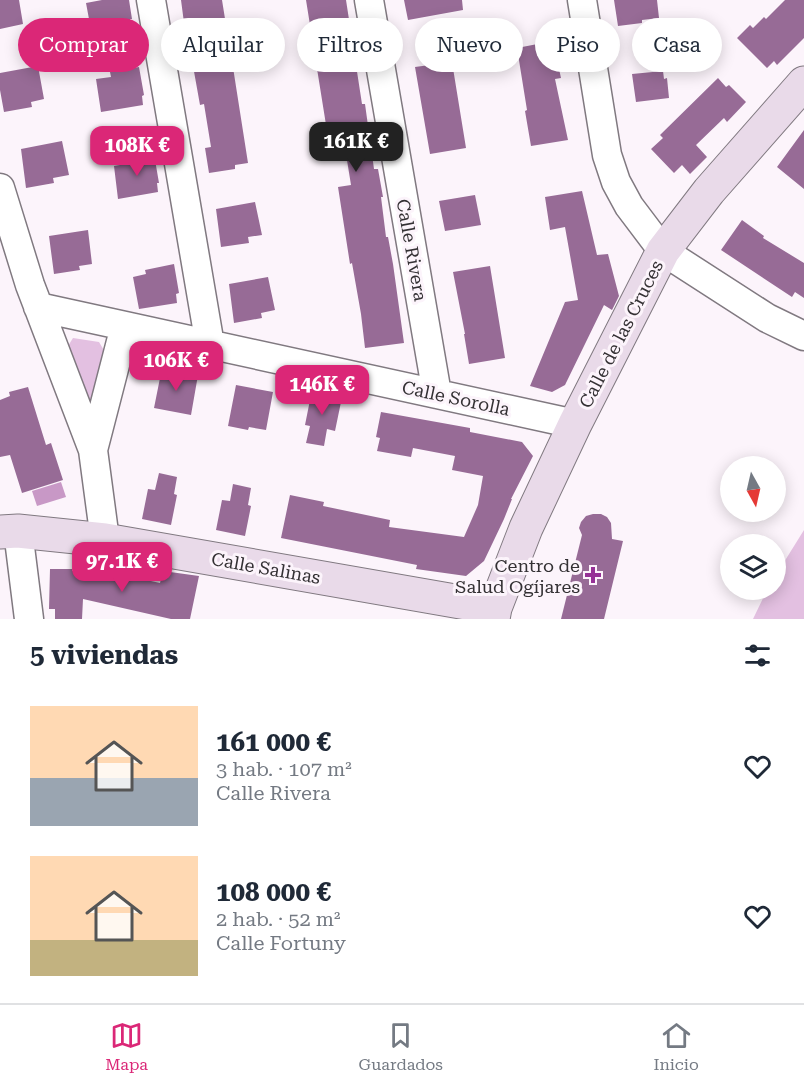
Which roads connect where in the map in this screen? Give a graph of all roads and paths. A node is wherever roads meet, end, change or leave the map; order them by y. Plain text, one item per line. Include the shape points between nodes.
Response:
1 (151, 0) edge
2 (369, 0) edge
3 (582, 0) edge
4 (804, 83) edge
5 (0, 188) edge
6 (663, 251) junction
7 (38, 307) junction
8 (125, 326) junction
9 (804, 336) edge
10 (210, 345) junction
11 (437, 394) junction
12 (575, 424) junction
13 (93, 450) junction
14 (9, 531) edge
15 (105, 540) junction
16 (494, 614) edge
17 (29, 619) edge

1 - 10 street
2 - 11 street, Calle Rivera
3 - 6 street via 607,155 629,206
4 - 6 street, Calle de las Cruces via 709,191
5 - 7 street
6 - 9 street via 767,318
6 - 12 street, Calle de las Cruces
7 - 8 street, Calle Sorolla
7 - 13 street
8 - 10 street, Calle Sorolla
8 - 13 street
10 - 11 street, Calle Sorolla
11 - 12 street, Calle Sorolla
12 - 16 street, Calle de las Cruces via 526,528
13 - 15 street
14 - 15 street, Calle Salinas
14 - 17 street
15 - 16 street, Calle Salinas

